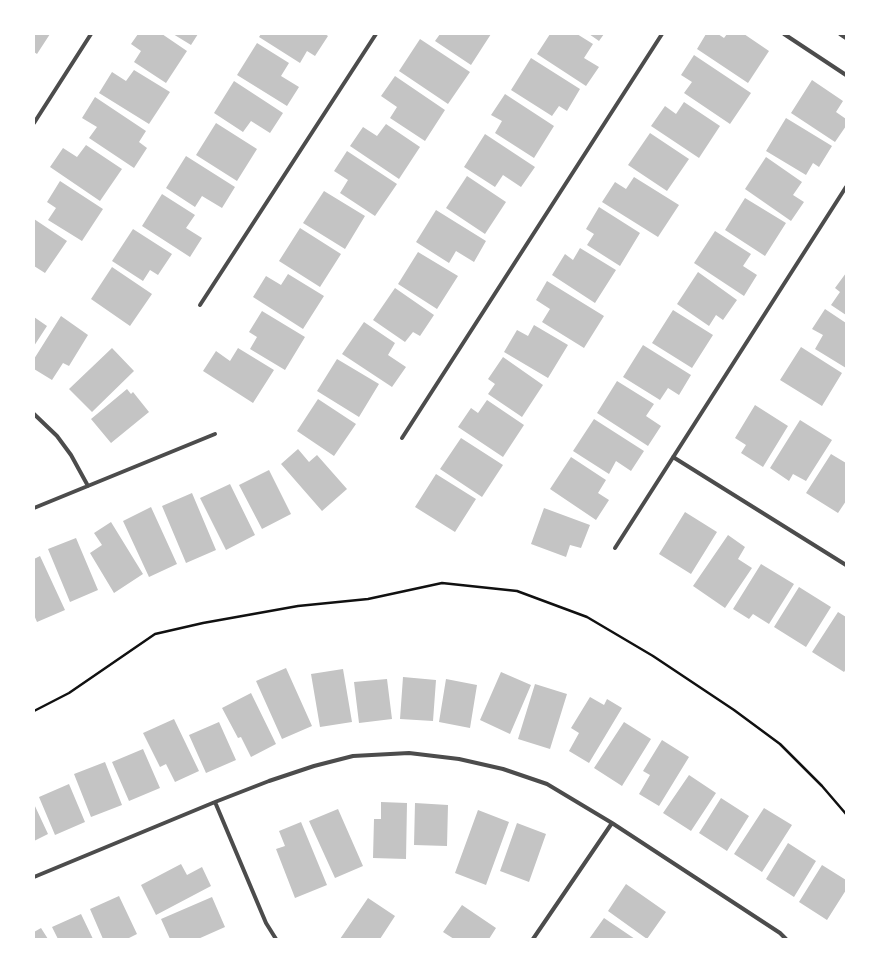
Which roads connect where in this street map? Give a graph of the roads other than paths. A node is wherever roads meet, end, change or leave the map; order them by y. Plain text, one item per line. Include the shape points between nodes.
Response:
1 (91, 34) edge
2 (376, 34) edge
3 (662, 34) edge
4 (784, 34) edge
5 (840, 34) edge
6 (846, 38) edge
7 (846, 75) edge
8 (34, 123) edge
9 (846, 187) edge
10 (200, 305) dead end
11 (34, 414) edge
12 (215, 434) dead end
13 (402, 438) dead end
14 (673, 457) junction
15 (88, 486) junction
16 (34, 508) edge
17 (615, 548) dead end
18 (846, 565) edge
19 (215, 802) junction
20 (612, 823) junction
21 (34, 877) edge
22 (276, 939) edge
23 (533, 939) edge
24 (786, 939) edge

1 - 8 street
2 - 10 street
3 - 13 street
4 - 7 street
5 - 6 street
9 - 14 street
11 - 15 street via 67,448
12 - 15 street
14 - 17 street
14 - 18 street
15 - 16 street
19 - 20 street via 269,781 353,756 409,753 459,759 503,769 547,784
19 - 21 street
19 - 22 street via 266,923
20 - 23 street
20 - 24 street

